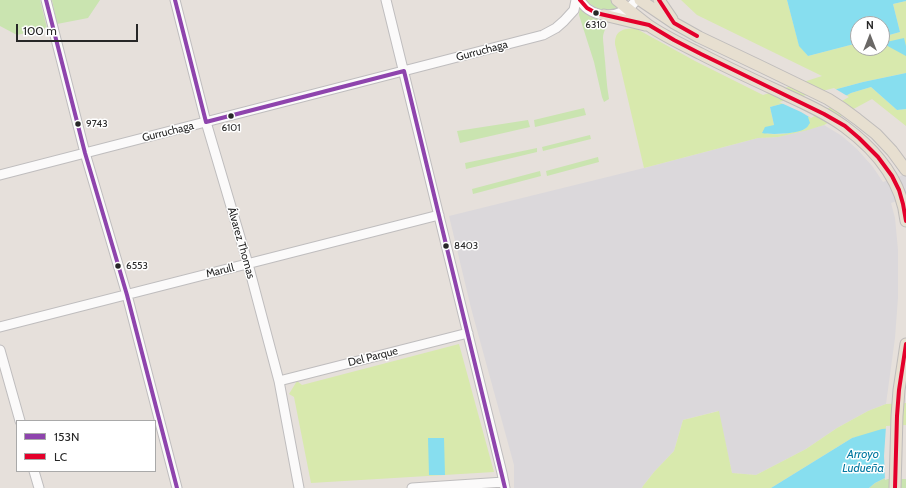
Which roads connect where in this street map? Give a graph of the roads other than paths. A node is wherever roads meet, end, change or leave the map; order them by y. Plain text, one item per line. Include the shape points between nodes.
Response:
1 (46, 0) edge
2 (175, 0) edge
3 (386, 0) edge
4 (571, 0) edge
5 (617, 0) edge
6 (636, 0) edge
7 (640, 0) edge
8 (659, 0) edge
9 (579, 1) edge
10 (628, 9) junction
11 (574, 10) junction
12 (604, 15) junction
13 (674, 23) junction
14 (649, 25) junction
15 (404, 71) junction
16 (206, 122) junction
17 (85, 153) junction
18 (906, 170) edge
19 (0, 175) edge
20 (439, 215) junction
21 (906, 221) edge
22 (248, 264) junction
23 (127, 295) junction
24 (0, 327) edge
25 (468, 333) junction
26 (906, 344) edge
27 (0, 350) edge
28 (279, 381) junction
29 (20, 420) edge
30 (34, 472) edge
31 (505, 485) edge
32 (39, 488) edge
33 (177, 488) edge
34 (299, 488) edge
35 (412, 488) edge
36 (895, 488) edge

1 - 17 street
2 - 16 street, Álvarez Thomas
3 - 15 street
4 - 11 street
5 - 10 main road
6 - 10 street
7 - 13 main road
8 - 13 main road
9 - 11 street
9 - 12 street via 588,9
10 - 12 street via 614,15
10 - 14 main road
11 - 15 street, Gurruchaga via 556,28 543,35
12 - 14 main road
13 - 18 main road via 828,99 876,134
14 - 21 main road via 694,51 845,126 878,157 892,176 899,190
15 - 16 street, Gurruchaga
15 - 20 street
16 - 17 street, Gurruchaga
16 - 22 street, Álvarez Thomas
17 - 19 street, Gurruchaga
17 - 23 street
20 - 22 street, Marull
20 - 25 street
22 - 23 street, Marull
22 - 28 street, Álvarez Thomas
23 - 24 street, Marull
23 - 33 street
25 - 28 street, Del Parque
25 - 31 street
26 - 36 main road via 899,390
27 - 29 street
28 - 34 street, Álvarez Thomas
30 - 32 street
31 - 35 street

